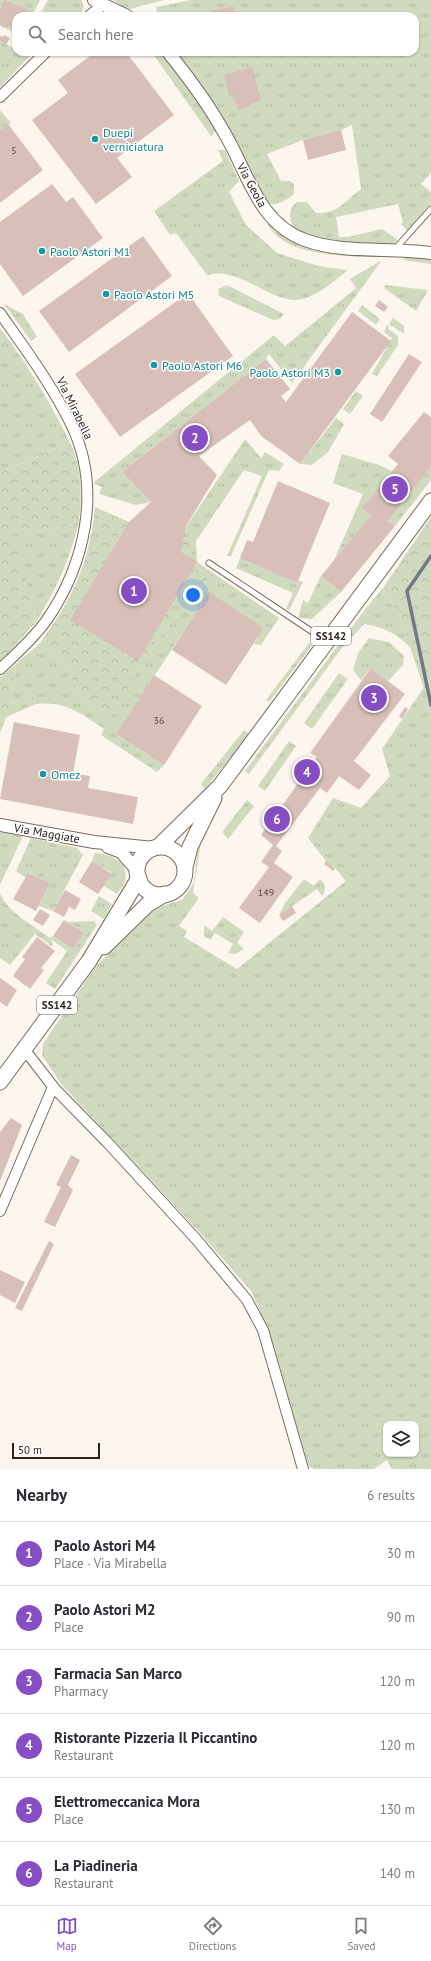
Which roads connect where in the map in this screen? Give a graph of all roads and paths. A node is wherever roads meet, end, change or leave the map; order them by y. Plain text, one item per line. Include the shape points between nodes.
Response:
1 (99, 2) edge
2 (92, 12) edge
3 (119, 12) edge
4 (42, 56) edge
5 (171, 56) edge
6 (0, 97) edge
7 (431, 209) edge
8 (394, 250) junction
9 (431, 253) edge
10 (0, 313) edge
11 (431, 501) edge
12 (209, 563) dead end
13 (327, 642) junction
14 (0, 670) edge
15 (220, 786) junction
16 (0, 825) edge
17 (94, 842) junction
18 (156, 848) junction
19 (185, 867) junction
20 (138, 874) junction
21 (165, 894) junction
22 (89, 961) junction
23 (24, 1049) junction
24 (0, 1082) edge
25 (53, 1087) junction
26 (0, 1211) edge
27 (303, 1469) edge

1 - 2 street
1 - 3 street
4 - 6 street
5 - 8 street, Via Geola via 226,134 255,195 276,223 289,233 318,243
7 - 8 lane
8 - 9 street, Via Geola
10 - 14 street, Via Mirabella via 49,383 72,426 81,450 88,500 81,550 57,604 32,638
11 - 13 main road, SS142
12 - 13 lane
13 - 15 main road, SS142
15 - 18 main road, SS142
15 - 19 main road, SS142 via 190,847
16 - 17 street, Via Maggiate
17 - 18 street, Via Maggiate
17 - 20 street, Via Maggiate via 121,852
18 - 19 main road via 168,848 175,852 181,857
18 - 20 main road, SS142 via 142,857
19 - 21 main road, SS142 via 180,885
20 - 21 main road via 147,890 154,894
20 - 22 main road, SS142
21 - 22 main road, SS142 via 148,904
22 - 23 main road, SS142
23 - 24 main road, SS142
23 - 25 street
25 - 26 street
25 - 27 street via 196,1240 247,1300 263,1330

